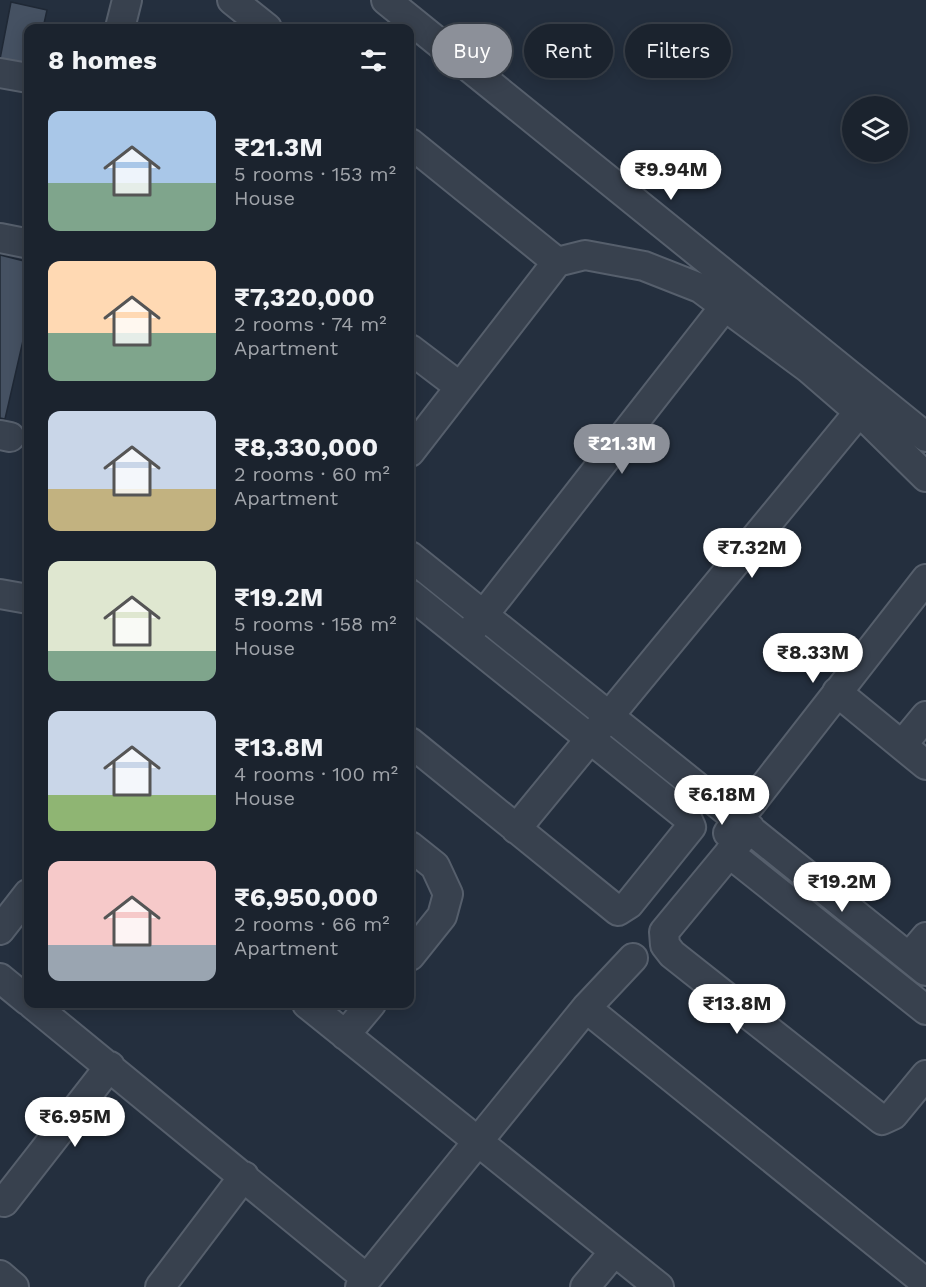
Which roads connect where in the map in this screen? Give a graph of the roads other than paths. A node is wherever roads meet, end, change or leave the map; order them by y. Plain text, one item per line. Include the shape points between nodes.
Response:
1 (127, 0) edge
2 (232, 0) edge
3 (386, 0) edge
4 (121, 24) edge
5 (262, 24) edge
6 (0, 73) edge
7 (24, 77) edge
8 (414, 146) edge
9 (557, 262) junction
10 (724, 306) junction
11 (414, 352) edge
12 (460, 387) junction
13 (859, 412) junction
14 (926, 437) edge
15 (414, 447) edge
16 (926, 477) edge
17 (414, 559) edge
18 (926, 579) edge
19 (0, 594) edge
20 (414, 597) edge
21 (24, 598) edge
22 (482, 616) junction
23 (466, 639) junction
24 (837, 692) junction
25 (609, 716) junction
26 (926, 716) edge
27 (589, 741) junction
28 (414, 745) edge
29 (902, 745) junction
30 (926, 765) edge
31 (745, 824) junction
32 (516, 829) junction
33 (414, 849) edge
34 (729, 853) junction
35 (24, 899) edge
36 (850, 909) junction
37 (662, 913) dead end
38 (0, 930) edge
39 (832, 934) junction
40 (414, 951) edge
41 (920, 955) edge
42 (633, 958) dead end
43 (0, 978) edge
44 (24, 997) edge
45 (38, 1008) edge
46 (312, 1008) edge
47 (368, 1008) edge
48 (585, 1008) junction
49 (926, 1010) edge
50 (345, 1035) junction
51 (110, 1066) junction
52 (926, 1075) edge
53 (478, 1141) junction
54 (244, 1176) junction
55 (4, 1202) dead end
56 (614, 1252) junction
57 (0, 1275) edge
58 (363, 1282) edge
59 (926, 1283) edge
60 (14, 1287) edge
61 (160, 1287) edge
62 (585, 1287) edge
63 (659, 1287) edge

1 - 4 street
2 - 5 street
3 - 14 street
6 - 7 street
8 - 9 street
9 - 10 street via 585,255 644,266 700,288
9 - 12 street
10 - 13 street via 808,368
10 - 22 street
11 - 12 street
12 - 15 street
13 - 16 street
13 - 25 street
17 - 22 street
18 - 24 street
19 - 21 street
20 - 23 street
22 - 23 street
22 - 25 street
23 - 27 street
24 - 29 street
24 - 31 street
25 - 27 street
25 - 31 street
26 - 29 street
27 - 32 street
27 - 32 street via 686,816 691,827 629,904 618,911
28 - 32 street
29 - 30 street
31 - 34 street
31 - 36 street
31 - 37 street
33 - 40 street via 435,866 448,894 442,916
34 - 39 street
34 - 52 street via 664,932 665,945 672,954 882,1120 893,1116
35 - 38 street
36 - 39 street
36 - 41 street
39 - 49 street
42 - 48 street
43 - 44 street
45 - 51 street
46 - 50 street
47 - 50 street
48 - 53 street
48 - 59 street
50 - 53 street
51 - 54 street
51 - 55 street
53 - 56 street
53 - 58 street
54 - 58 street
54 - 61 street
56 - 62 street
56 - 63 street
57 - 60 street

